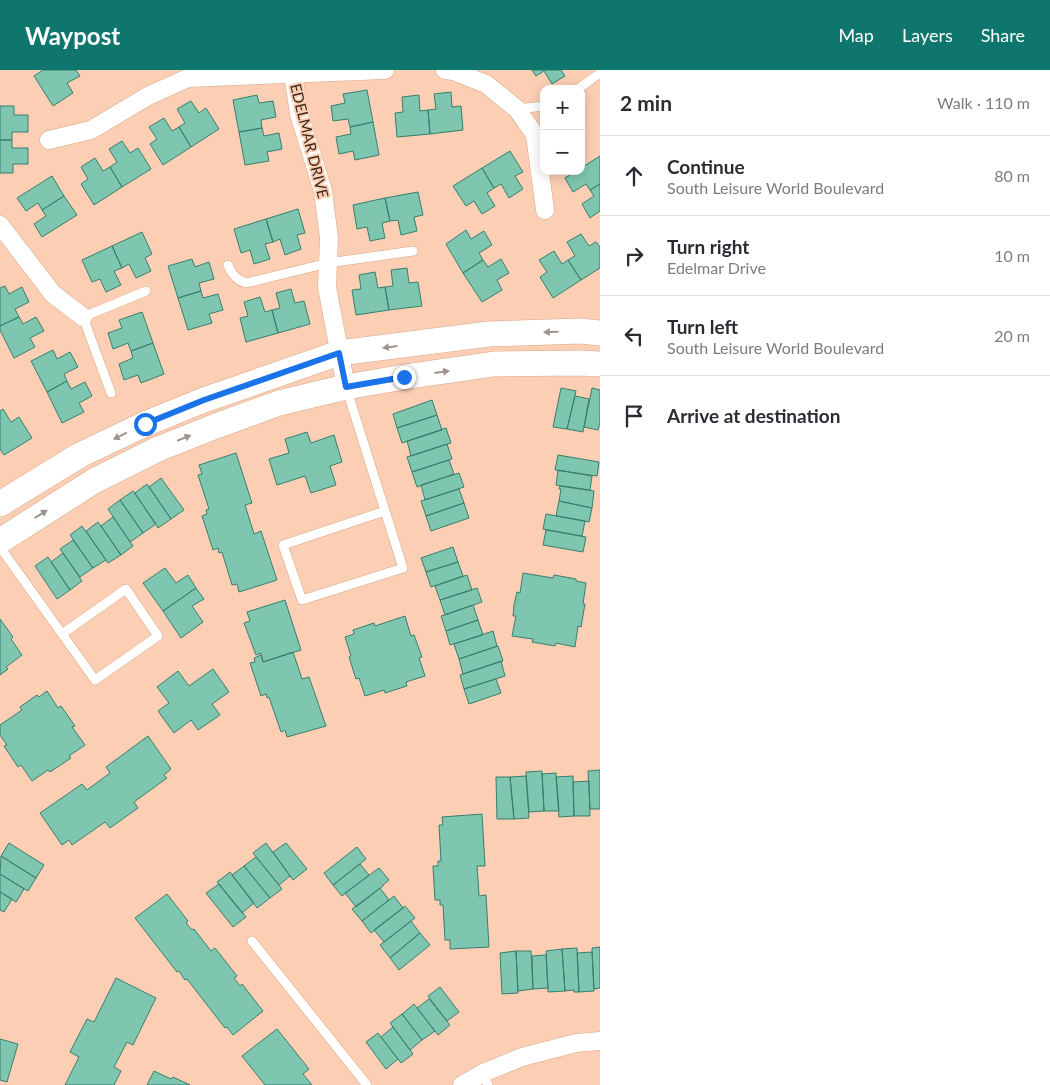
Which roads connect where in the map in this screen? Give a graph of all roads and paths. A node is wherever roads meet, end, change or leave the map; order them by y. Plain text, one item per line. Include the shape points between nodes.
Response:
1 (385, 70) edge
2 (445, 70) edge
3 (293, 74) junction
4 (600, 74) edge
5 (584, 85) edge
6 (540, 106) edge
7 (517, 109) junction
8 (48, 140) dead end
9 (545, 210) dead end
10 (0, 225) edge
11 (414, 251) dead end
12 (328, 263) junction
13 (228, 265) dead end
14 (146, 291) dead end
15 (83, 317) junction
16 (600, 332) edge
17 (339, 353) junction
18 (600, 364) edge
19 (346, 387) junction
20 (111, 393) dead end
21 (0, 504) edge
22 (385, 511) junction
23 (0, 540) edge
24 (0, 547) edge
25 (62, 634) junction
26 (252, 942) dead end
27 (600, 1041) edge
28 (485, 1079) edge
29 (367, 1085) edge
30 (462, 1085) edge

1 - 3 street
2 - 7 street via 486,84
3 - 8 street via 188,78 148,96 91,130
3 - 12 street, EDELMAR DRIVE via 299,114 323,191 329,238
4 - 5 lane
6 - 7 lane
7 - 9 street via 535,135
10 - 15 street via 53,294
11 - 12 lane
12 - 13 lane via 246,283 239,281
12 - 17 street, EDELMAR DRIVE via 327,287
14 - 15 lane
15 - 20 lane
16 -> 17 street via 489,334
17 - 19 street, EDELMAR DRIVE
17 -> 21 street via 145,424 80,455
19 -> 18 street via 494,364
19 - 22 lane
23 -> 19 street via 94,481 158,449 279,403
22 - 22 lane via 403,568 302,600 283,545
24 - 25 lane
25 - 25 lane via 126,590 158,636 95,680
26 - 29 lane
27 - 28 street via 576,1043 522,1057
28 - 30 street

